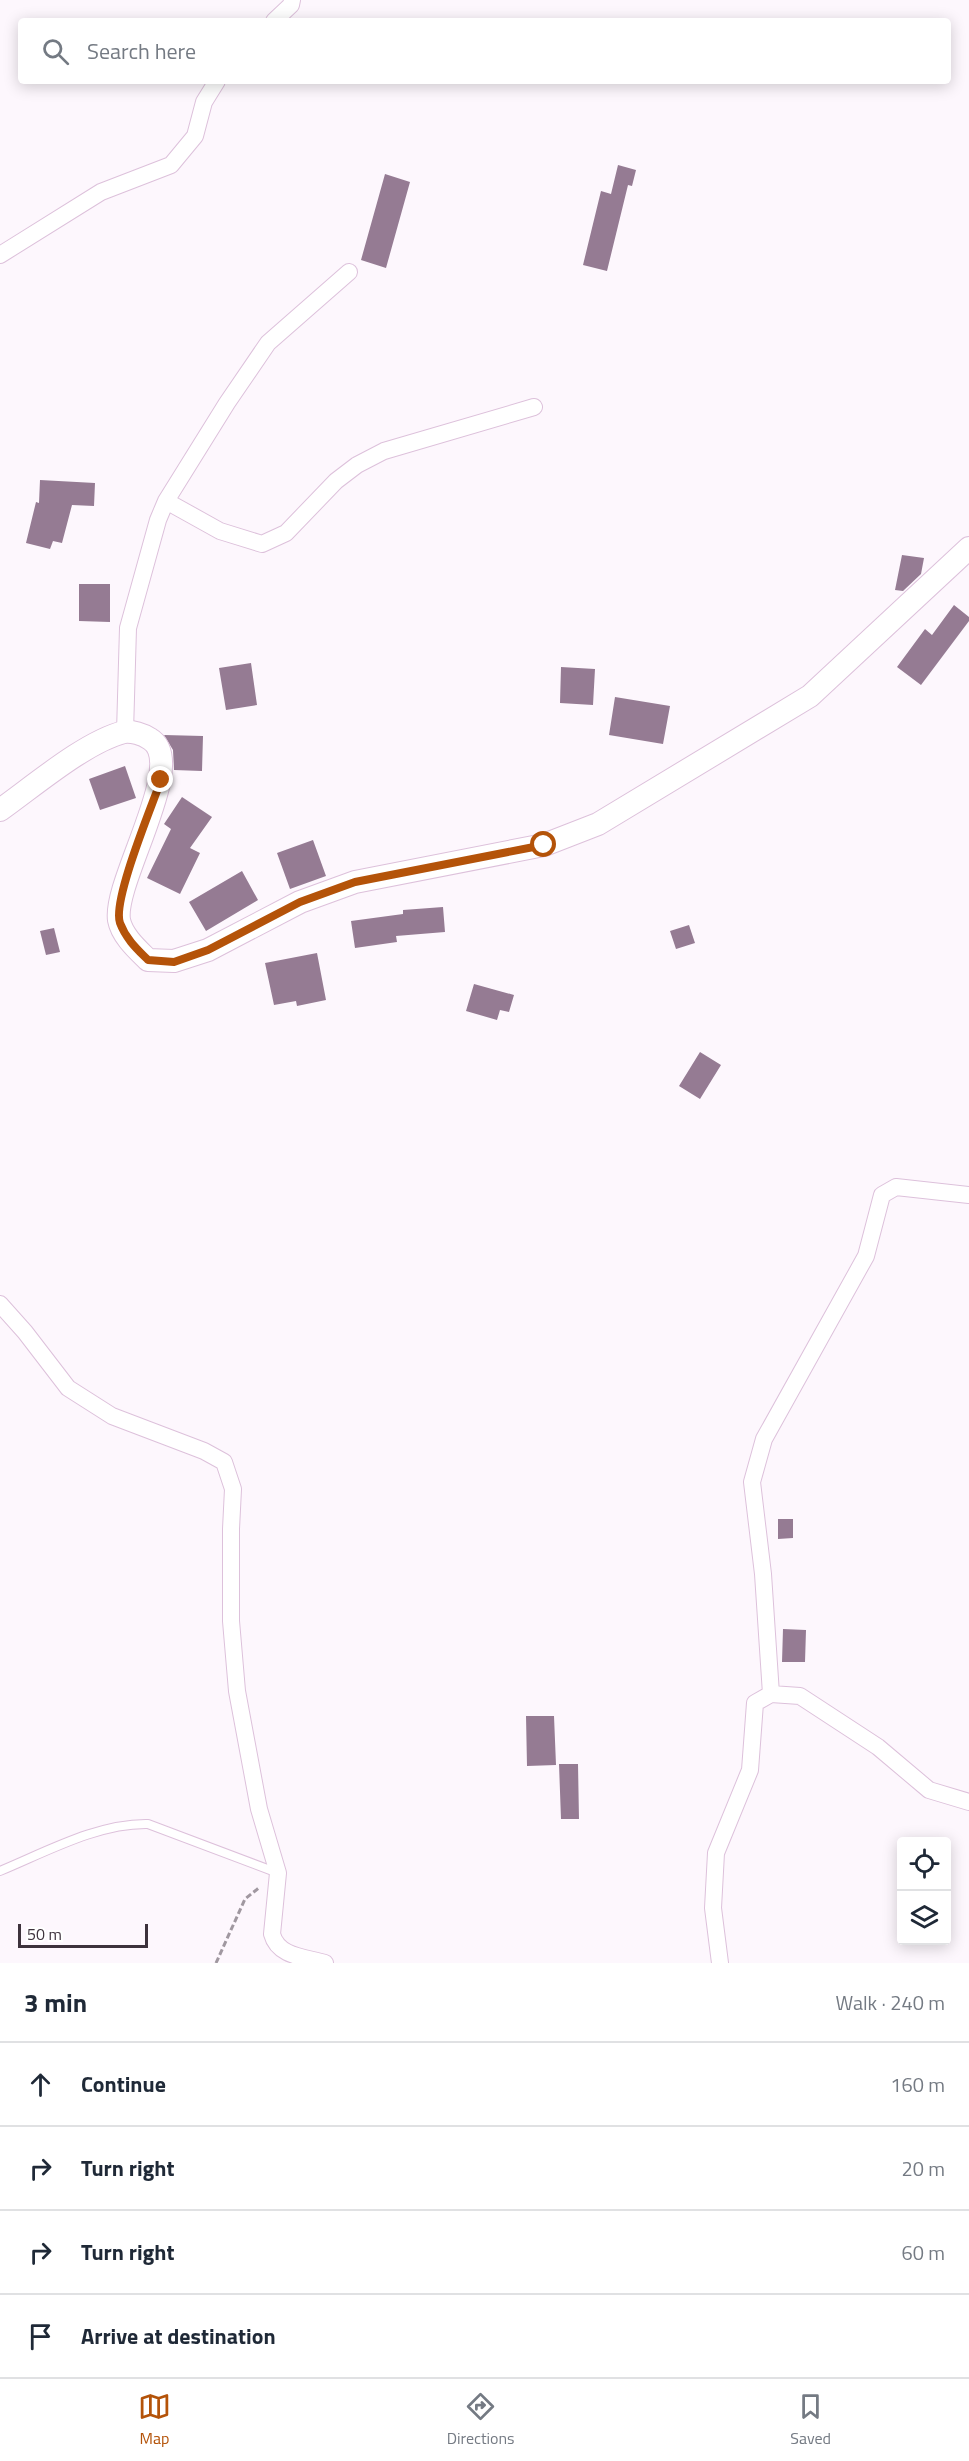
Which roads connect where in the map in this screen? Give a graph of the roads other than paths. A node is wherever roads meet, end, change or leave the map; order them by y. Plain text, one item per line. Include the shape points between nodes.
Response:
1 (292, 0) edge
2 (277, 18) edge
3 (215, 84) edge
4 (0, 255) edge
5 (349, 272) dead end
6 (534, 407) dead end
7 (166, 501) junction
8 (969, 548) edge
9 (125, 732) junction
10 (0, 810) edge
11 (969, 1195) edge
12 (0, 1304) edge
13 (771, 1694) junction
14 (969, 1802) edge
15 (0, 1871) edge
16 (278, 1873) junction
17 (326, 1963) edge
18 (720, 1963) edge

1 - 2 street
3 - 4 street via 204,102 195,136 171,165 101,192
5 - 7 street via 268,343
6 - 7 street via 384,451 336,481 286,533 262,544 220,531
7 - 9 street via 128,628
8 - 9 main road via 810,696 598,824 544,845 355,882 300,902 208,950 174,962 148,960 131,943 119,921 121,896 161,780 160,755 154,741
9 - 10 main road via 87,749
11 - 13 street via 896,1187 882,1195 866,1256 764,1439 752,1482
12 - 16 street via 68,1388 112,1416 204,1450 225,1462 233,1489 231,1621 237,1691 259,1809
13 - 14 street via 800,1696 878,1747 929,1790
13 - 18 street via 755,1703 750,1770 716,1853 713,1908
15 - 16 lane via 108,1828 148,1824
16 - 17 street via 272,1934 275,1944 283,1951

